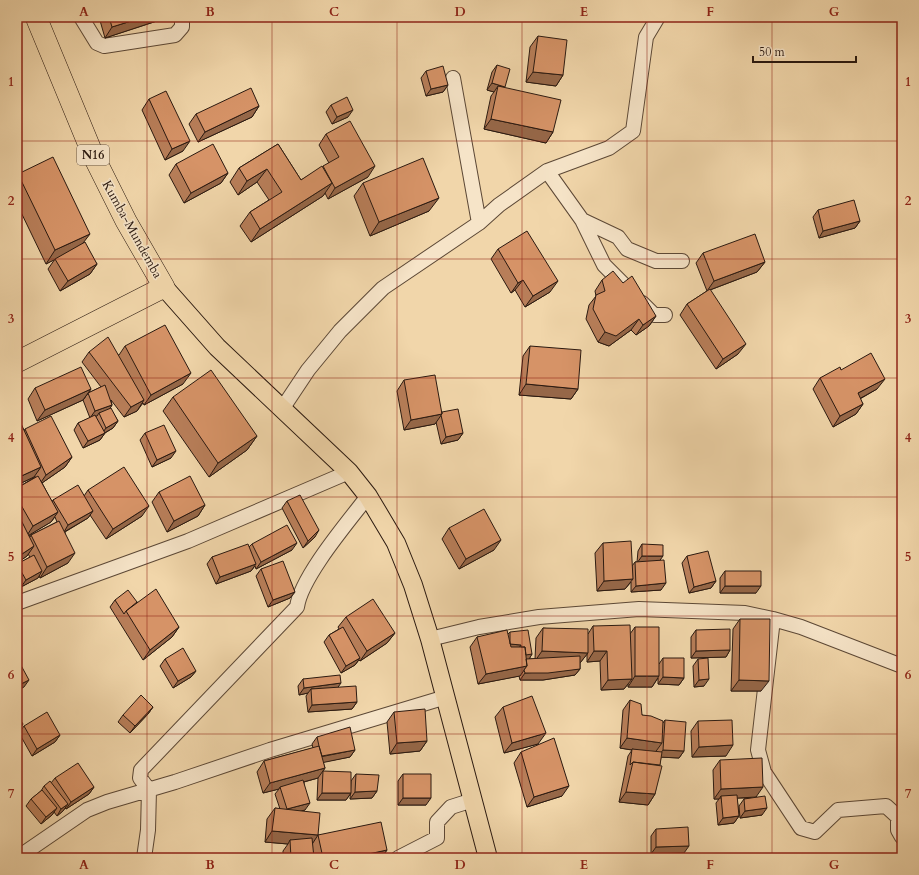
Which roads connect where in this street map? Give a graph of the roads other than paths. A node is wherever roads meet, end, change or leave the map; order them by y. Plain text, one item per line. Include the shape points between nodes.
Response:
1 (36, 17) edge
2 (81, 17) edge
3 (182, 17) edge
4 (658, 17) edge
5 (453, 78) dead end
6 (547, 171) junction
7 (582, 220) junction
8 (479, 223) junction
9 (682, 261) dead end
10 (164, 287) junction
11 (665, 315) dead end
12 (17, 362) edge
13 (282, 409) junction
14 (349, 472) junction
15 (368, 496) junction
16 (17, 603) edge
17 (774, 619) junction
18 (430, 639) junction
19 (902, 666) edge
20 (446, 697) junction
21 (149, 790) junction
22 (473, 800) junction
23 (902, 837) edge
24 (17, 858) edge
25 (144, 858) edge
26 (398, 858) edge
27 (488, 858) edge

1 - 10 highway, Kumba-Mundemba / N16 via 93,155 126,221
2 - 3 street via 97,43 104,46 175,35 182,27
4 - 6 street via 646,37 633,131 609,148
5 - 8 street
6 - 7 street
6 - 8 street via 499,205
7 - 9 street via 618,237 627,249 656,261
7 - 11 street via 604,265 654,315
8 - 13 street via 383,288 340,331 308,370
10 - 12 highway
10 - 13 main road via 217,347
13 - 14 main road
14 - 15 main road
14 - 16 street via 188,540
15 - 18 main road via 398,550 413,585
15 - 21 street via 305,583 297,607 141,770 140,778
17 - 18 street via 745,613 639,608 538,617
17 - 19 street
17 - 23 street via 758,750 764,772 801,828 815,832 838,810 886,806 898,817 898,830
18 - 20 main road
20 - 21 street via 270,750
20 - 22 main road
21 - 24 street via 87,810
21 - 25 street
22 - 26 street via 451,807 437,822 437,838
22 - 27 main road

